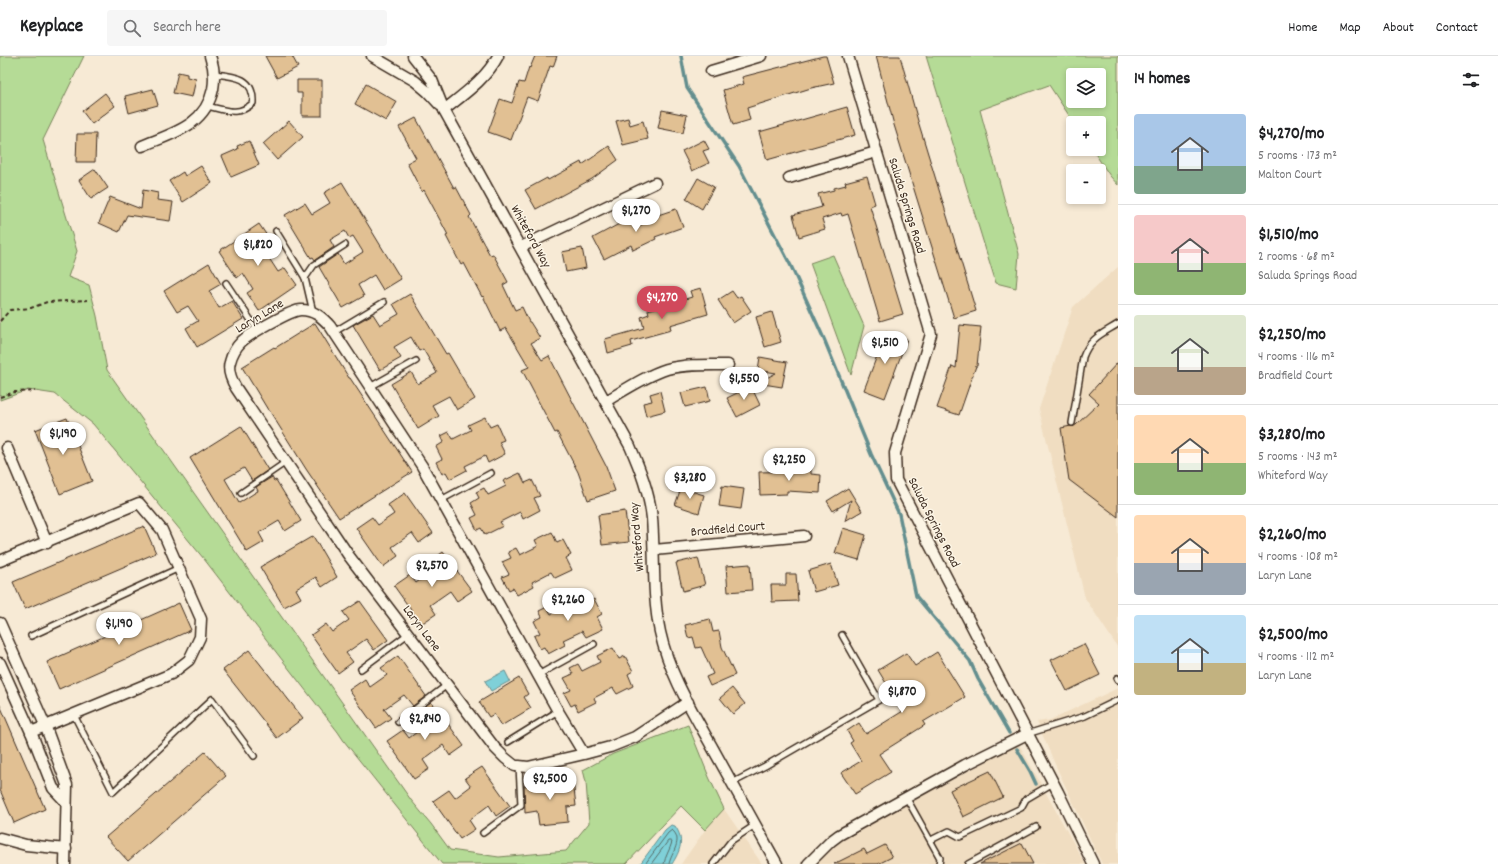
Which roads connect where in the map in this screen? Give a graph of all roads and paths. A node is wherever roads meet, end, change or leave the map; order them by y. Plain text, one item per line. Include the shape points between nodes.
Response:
1 (210, 56) edge
2 (372, 56) edge
3 (413, 56) edge
4 (498, 56) edge
5 (761, 56) edge
6 (848, 56) edge
7 (711, 71) dead end
8 (214, 74) junction
9 (207, 106) junction
10 (444, 110) junction
11 (142, 146) dead end
12 (876, 152) junction
13 (789, 178) dead end
14 (655, 183) dead end
15 (276, 231) dead end
16 (345, 245) dead end
17 (521, 247) junction
18 (305, 278) junction
19 (226, 284) dead end
20 (88, 300) dead end
21 (384, 302) dead end
22 (313, 312) junction
23 (0, 321) edge
24 (1118, 324) edge
25 (258, 332) junction
26 (334, 332) junction
27 (416, 361) dead end
28 (728, 365) dead end
29 (370, 387) junction
30 (35, 391) dead end
31 (0, 397) edge
32 (606, 400) junction
33 (1072, 423) dead end
34 (7, 448) dead end
35 (286, 462) junction
36 (491, 473) dead end
37 (241, 493) dead end
38 (441, 500) junction
39 (804, 536) dead end
40 (47, 543) junction
41 (654, 550) junction
42 (0, 561) edge
43 (179, 568) junction
44 (0, 623) edge
45 (408, 634) junction
46 (842, 635) dead end
47 (32, 636) dead end
48 (594, 644) dead end
49 (0, 663) edge
50 (361, 669) dead end
51 (538, 675) junction
52 (447, 685) junction
53 (1118, 700) edge
54 (688, 702) junction
55 (558, 711) junction
56 (74, 715) junction
57 (398, 722) dead end
58 (45, 725) junction
59 (31, 732) junction
60 (1028, 734) junction
61 (508, 742) dead end
62 (584, 754) junction
63 (254, 756) dead end
64 (519, 766) junction
65 (732, 783) junction
66 (1053, 783) junction
67 (906, 797) junction
68 (66, 802) junction
69 (755, 825) junction
70 (1036, 827) dead end
71 (482, 832) dead end
72 (0, 838) edge
73 (931, 840) junction
74 (66, 849) junction
75 (65, 864) edge
76 (713, 864) edge
77 (777, 864) edge
78 (808, 864) edge
79 (939, 864) edge
80 (968, 864) edge
81 (1094, 864) edge

1 - 8 street
2 - 10 street, Whiteford Way via 415,81
3 - 10 street, Whiteford Way via 432,80
4 - 10 street via 474,86
5 - 7 street
6 - 12 street, Saluda Springs Road
8 - 9 street via 211,100
8 - 9 lane via 243,79 250,86 253,103 246,109 235,112
9 - 11 street via 192,124
10 - 17 street, Whiteford Way
12 - 13 street
12 - 60 street, Saluda Springs Road via 931,334 895,453 896,480
14 - 17 street
15 - 18 lane
16 - 18 lane via 314,265
17 - 32 street, Whiteford Way
18 - 22 lane
19 - 25 lane
20 - 23 path via 47,302 31,308 10,310
21 - 26 lane
22 - 25 street, Laryn Lane via 291,312
22 - 26 street via 322,317
24 - 33 lane via 1099,335 1086,347
25 - 35 street, Laryn Lane via 242,341 234,350 229,364 230,375
26 - 29 street
27 - 29 lane
28 - 32 street via 667,369
29 - 38 street via 422,466
30 - 31 path via 15,392
32 - 41 street, Whiteford Way via 630,446 646,486 652,516
34 - 40 street
35 - 37 lane
35 - 45 street, Laryn Lane via 349,556
36 - 38 lane
38 - 51 street
39 - 41 street, Bradfield Court
40 - 42 street
40 - 43 street via 139,503 162,530
41 - 54 street, Whiteford Way via 660,633 674,675
43 - 47 lane
43 - 56 street via 200,619 200,637 189,660 171,674
44 - 58 street
45 - 50 lane
45 - 52 street, Laryn Lane
46 - 65 lane via 879,700
48 - 51 lane
49 - 59 street
51 - 55 street
52 - 57 lane
52 - 64 street, Laryn Lane via 495,748 515,766
53 - 60 lane via 1084,716
54 - 62 street via 635,737
54 - 65 street, Whiteford Way
55 - 61 lane
55 - 62 street
56 - 58 street
56 - 63 lane via 113,792 212,699
58 - 59 street
58 - 68 street via 67,785
59 - 68 street via 53,788
60 - 66 street, Saluda Springs Road
60 - 67 street
62 - 64 street via 528,767
64 - 71 lane via 521,805
65 - 69 street, Whiteford Way
66 - 73 lane via 1026,799 1021,808 960,837 949,831
66 - 81 street, Saluda Springs Road
67 - 73 lane
67 - 78 street via 830,841
68 - 74 street
69 - 76 lane via 731,841
69 - 77 street, Whiteford Way
70 - 80 lane
72 - 74 street via 26,846
73 - 79 lane via 940,858
74 - 75 street

